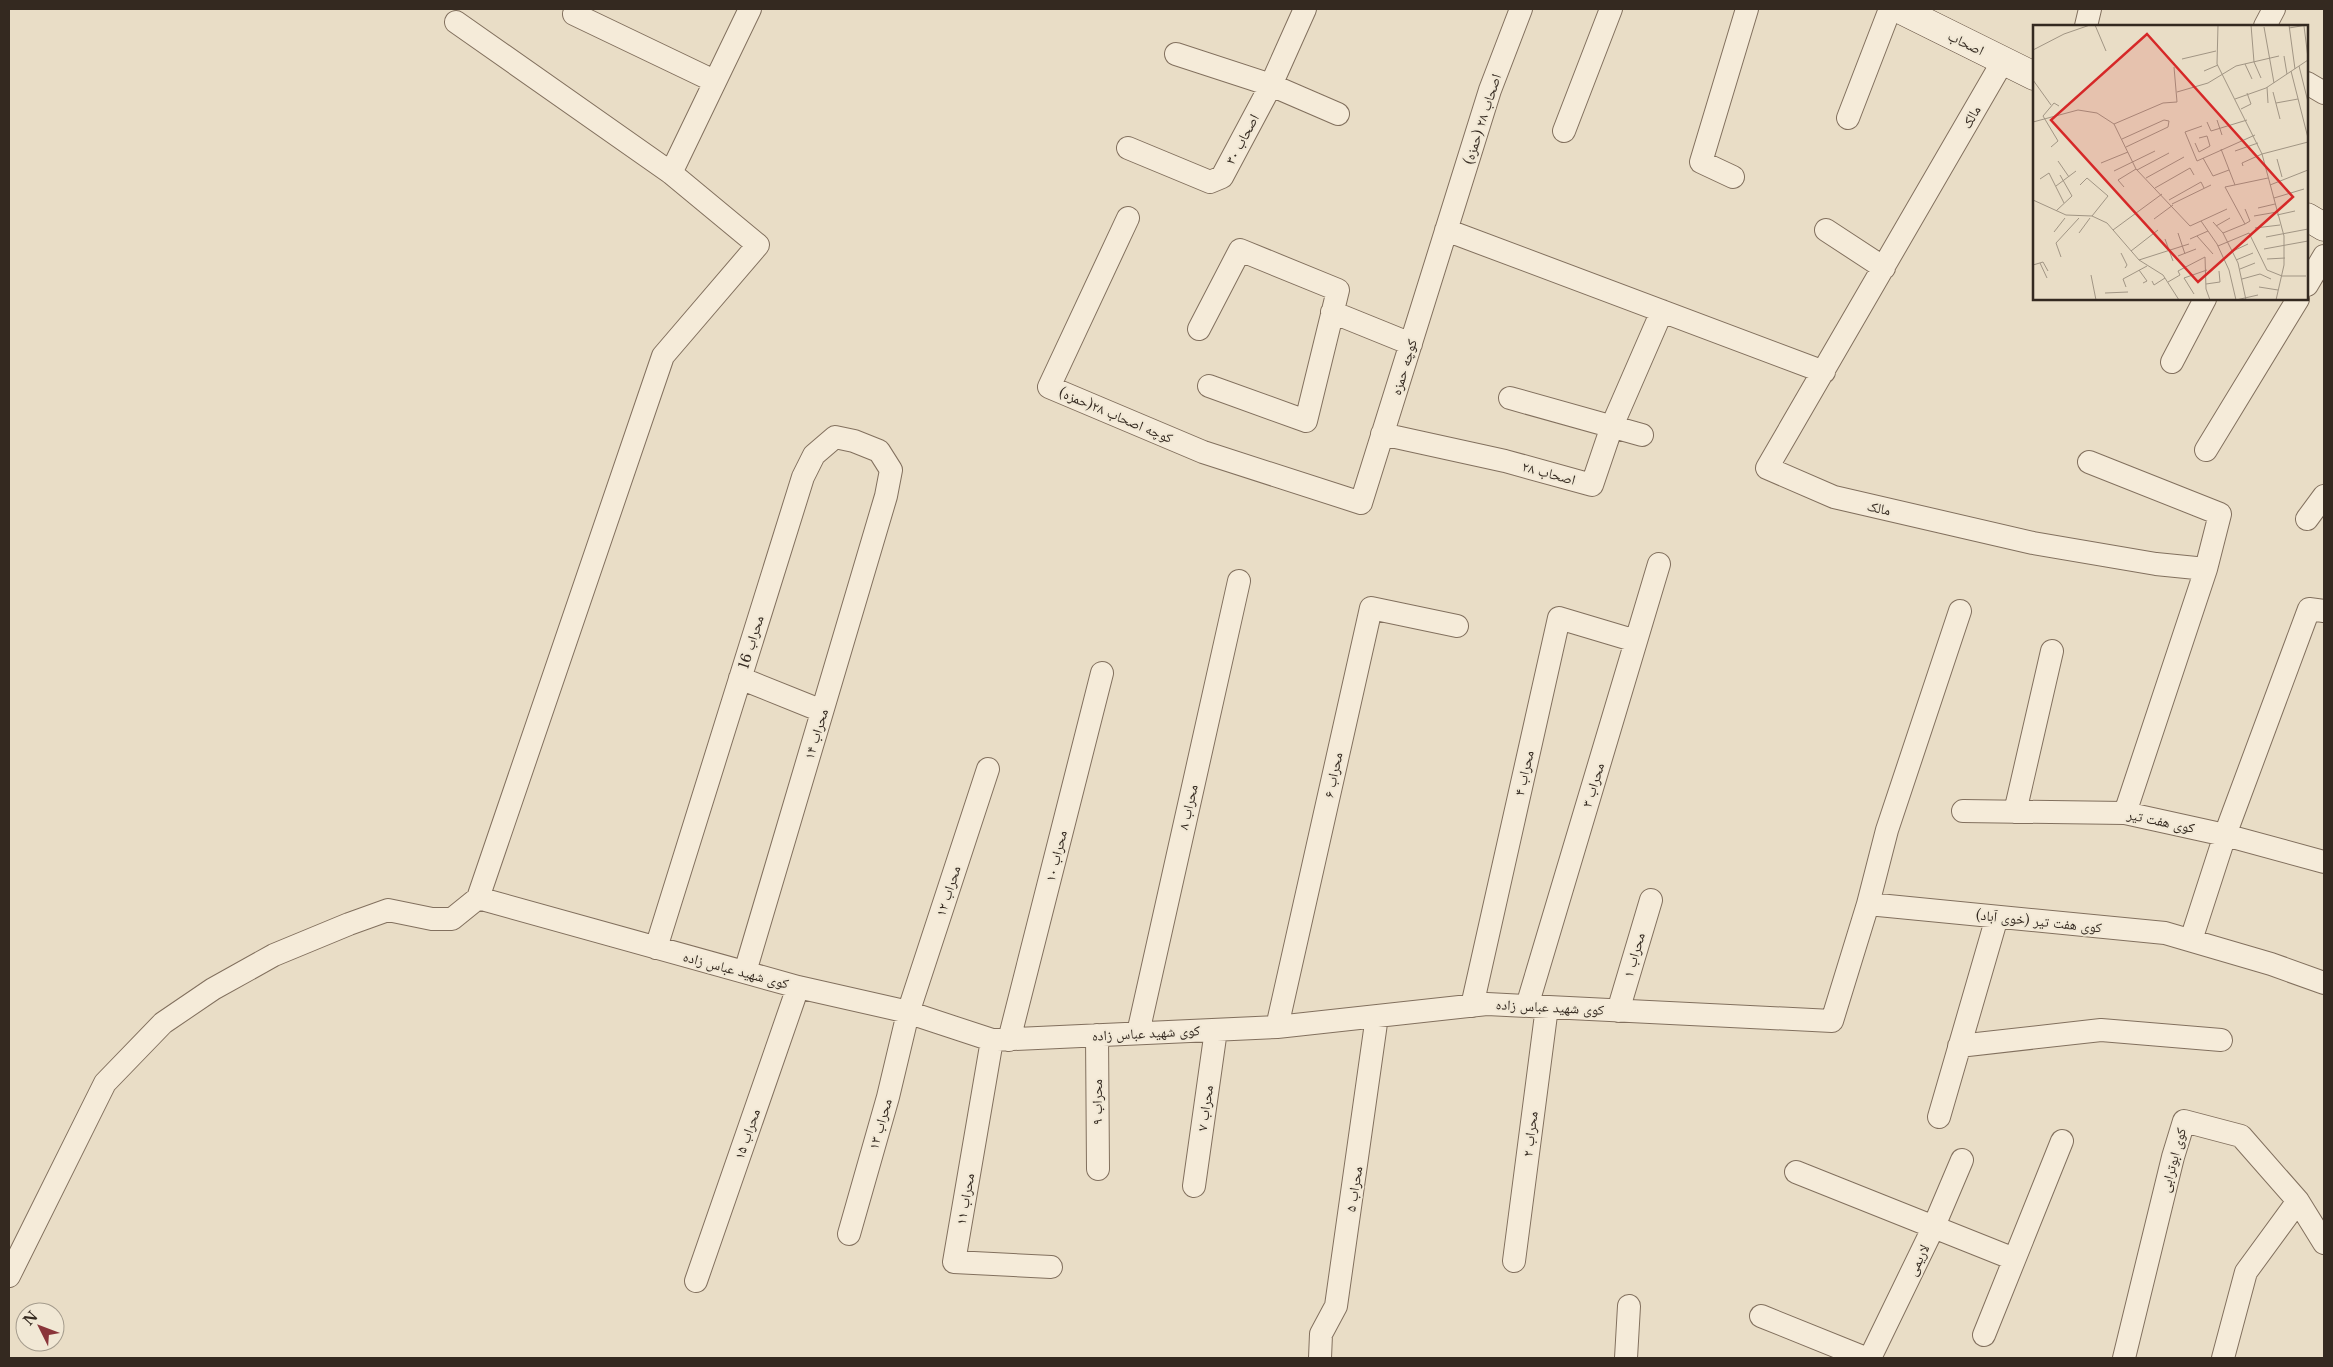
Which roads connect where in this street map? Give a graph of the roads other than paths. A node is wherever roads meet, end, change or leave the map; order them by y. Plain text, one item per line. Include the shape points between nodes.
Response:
1 (750, 9) edge
2 (1305, 9) edge
3 (1521, 9) edge
4 (1611, 9) edge
5 (1747, 9) edge
6 (1890, 9) edge
7 (1899, 9) edge
8 (2090, 9) edge
9 (2274, 9) edge
10 (574, 14) dead end
11 (456, 22) dead end
12 (2086, 25) edge
13 (2266, 25) edge
14 (1176, 54) dead end
15 (2003, 61) junction
16 (2033, 76) edge
17 (714, 81) junction
18 (2308, 84) edge
19 (1271, 85) junction
20 (2324, 93) edge
21 (1338, 114) dead end
22 (1848, 118) dead end
23 (1564, 130) dead end
24 (1128, 148) dead end
25 (671, 173) junction
26 (1733, 177) dead end
27 (1128, 218) dead end
28 (2308, 218) edge
29 (2324, 227) edge
30 (1446, 230) junction
31 (1826, 230) dead end
32 (2324, 256) edge
33 (1884, 268) junction
34 (2308, 283) edge
35 (2204, 300) edge
36 (2297, 300) edge
37 (1662, 311) junction
38 (1332, 312) junction
39 (1199, 329) dead end
40 (1411, 344) junction
41 (2172, 362) dead end
42 (1824, 372) junction
43 (1209, 386) dead end
44 (1510, 398) dead end
45 (1612, 426) junction
46 (1382, 434) junction
47 (1642, 435) dead end
48 (2206, 450) dead end
49 (2089, 462) dead end
50 (886, 496) joint
51 (2324, 496) edge
52 (1361, 503) joint
53 (2307, 520) dead end
54 (1659, 564) dead end
55 (2206, 569) junction
56 (1239, 582) dead end
57 (1960, 611) dead end
58 (2324, 612) edge
59 (1457, 626) dead end
60 (1636, 641) junction
61 (2052, 651) dead end
62 (1102, 673) dead end
63 (740, 678) junction
64 (822, 711) junction
65 (988, 769) dead end
66 (1964, 811) dead end
67 (2015, 812) junction
68 (2125, 812) junction
69 (2225, 835) junction
70 (2324, 862) edge
71 (478, 898) junction
72 (1651, 900) dead end
73 (1868, 904) junction
74 (1997, 917) junction
75 (2191, 940) junction
76 (656, 948) junction
77 (745, 972) junction
78 (2324, 983) edge
79 (798, 987) junction
80 (1472, 1006) junction
81 (1537, 1007) junction
82 (1618, 1011) junction
83 (908, 1013) junction
84 (1378, 1016) junction
85 (1277, 1027) junction
86 (1216, 1030) junction
87 (1138, 1032) junction
88 (1097, 1035) junction
89 (1001, 1040) junction
90 (2221, 1040) dead end
91 (1959, 1046) junction
92 (1939, 1117) dead end
93 (2062, 1141) dead end
94 (1962, 1160) dead end
95 (1098, 1168) dead end
96 (1796, 1172) dead end
97 (1194, 1186) dead end
98 (2298, 1201) junction
99 (1934, 1226) junction
100 (849, 1234) dead end
101 (2324, 1243) edge
102 (2014, 1259) junction
103 (1514, 1261) dead end
104 (1051, 1267) dead end
105 (9, 1276) edge
106 (696, 1281) dead end
107 (1629, 1306) dead end
108 (1761, 1316) dead end
109 (1984, 1335) dead end
110 (1320, 1358) edge
111 (1626, 1358) edge
112 (1866, 1358) edge
113 (1870, 1358) edge
114 (2124, 1358) edge
115 (2223, 1358) edge

1 - 17 street
2 - 19 street, اصحاب ۳۰
3 - 30 street, اصحاب ۲۸ (حمزه) via 1490,90
4 - 23 street
5 - 26 street via 1701,162
6 - 22 street
7 - 15 main road, اصحاب
8 - 12 street
9 - 13 street
10 - 17 street
11 - 25 street
14 - 19 street
15 - 16 main road, اصحاب
15 - 33 street, مالک
17 - 25 street
18 - 20 street
19 - 21 street
19 - 24 street, اصحاب ۳۰ via 1218,181 1210,182
25 - 71 street via 758,245 663,356
27 - 52 street, کوچه اصحاب ۲۸(حمزه) via 1049,387 1203,452
28 - 29 main road
30 - 37 street
30 - 40 street, کوچه حمزه
31 - 33 street
32 - 34 street
33 - 42 street, مالک
35 - 41 street
36 - 48 street
37 - 42 street
37 - 45 street, اصحاب ۲۸
38 - 39 street via 1338,290 1240,250
38 - 40 street
38 - 43 street via 1306,421
40 - 46 street, کوچه حمزه
42 - 55 street, مالک via 1767,468 1834,497 2023,541 2156,564
44 - 45 street
45 - 46 street, اصحاب ۲۸ via 1592,485 1505,461
45 - 47 street
46 - 52 street, کوچه حمزه
49 - 55 street via 2220,514
50 - 63 street, محراب 16 via 891,470 879,451 835,437 814,455 803,477
50 - 64 street, محراب ۱۴
51 - 53 street
54 - 60 street, محراب ۳
55 - 68 street
56 - 87 street, محراب ۸
57 - 73 street via 1887,830
58 - 69 street via 2309,609
59 - 85 street, محراب ۶ via 1371,608
60 - 80 street, محراب ۴ via 1559,618
60 - 81 street, محراب ۳
61 - 67 street
62 - 89 street, محراب ۱۰
63 - 64 street
63 - 76 street, محراب 16
64 - 77 street, محراب ۱۴
65 - 83 street, محراب ۱۲
66 - 67 street, کوی هفت تیر
67 - 68 street, کوی هفت تیر
68 - 69 street, کوی هفت تیر
69 - 70 street, کوی هفت تیر
69 - 75 street
71 - 76 street, کوی شهید عباس زاده
71 - 105 street via 452,920 388,910 349,924 274,955 213,989 163,1023 105,1083
72 - 82 street, محراب ۱
73 - 74 street, کوی هفت تیر (خوی آباد)
73 - 82 street, کوی شهید عباس زاده via 1832,1021
74 - 75 street, کوی هفت تیر (خوی آباد) via 2165,933
74 - 91 street
75 - 78 street, کوی هفت تیر (خوی آباد)
76 - 77 street, کوی شهید عباس زاده
77 - 79 street, کوی شهید عباس زاده
79 - 83 street, کوی شهید عباس زاده
79 - 106 street, محراب ۱۵
80 - 81 street, کوی شهید عباس زاده
80 - 84 street, کوی شهید عباس زاده
81 - 82 street, کوی شهید عباس زاده
81 - 103 street, محراب ۲
83 - 89 street, کوی شهید عباس زاده
83 - 100 street, محراب ۱۳
84 - 85 street, کوی شهید عباس زاده
84 - 110 street, محراب ۵ via 1336,1306 1321,1334
85 - 86 street, کوی شهید عباس زاده
86 - 87 street, کوی شهید عباس زاده
86 - 97 street, محراب ۷
87 - 88 street, کوی شهید عباس زاده
88 - 89 street, کوی شهید عباس زاده
88 - 95 street, محراب ۹
89 - 104 street, محراب ۱۱ via 954,1262
90 - 91 street via 2101,1030
91 - 92 street
93 - 102 street
94 - 99 street, لاریمی
96 - 99 street
98 - 101 street, کوی ابوترابی
98 - 114 street, کوی ابوترابی via 2241,1136 2184,1121
98 - 115 street via 2246,1272
99 - 102 street
99 - 113 street, لاریمی
102 - 109 street
107 - 111 street
108 - 112 street

